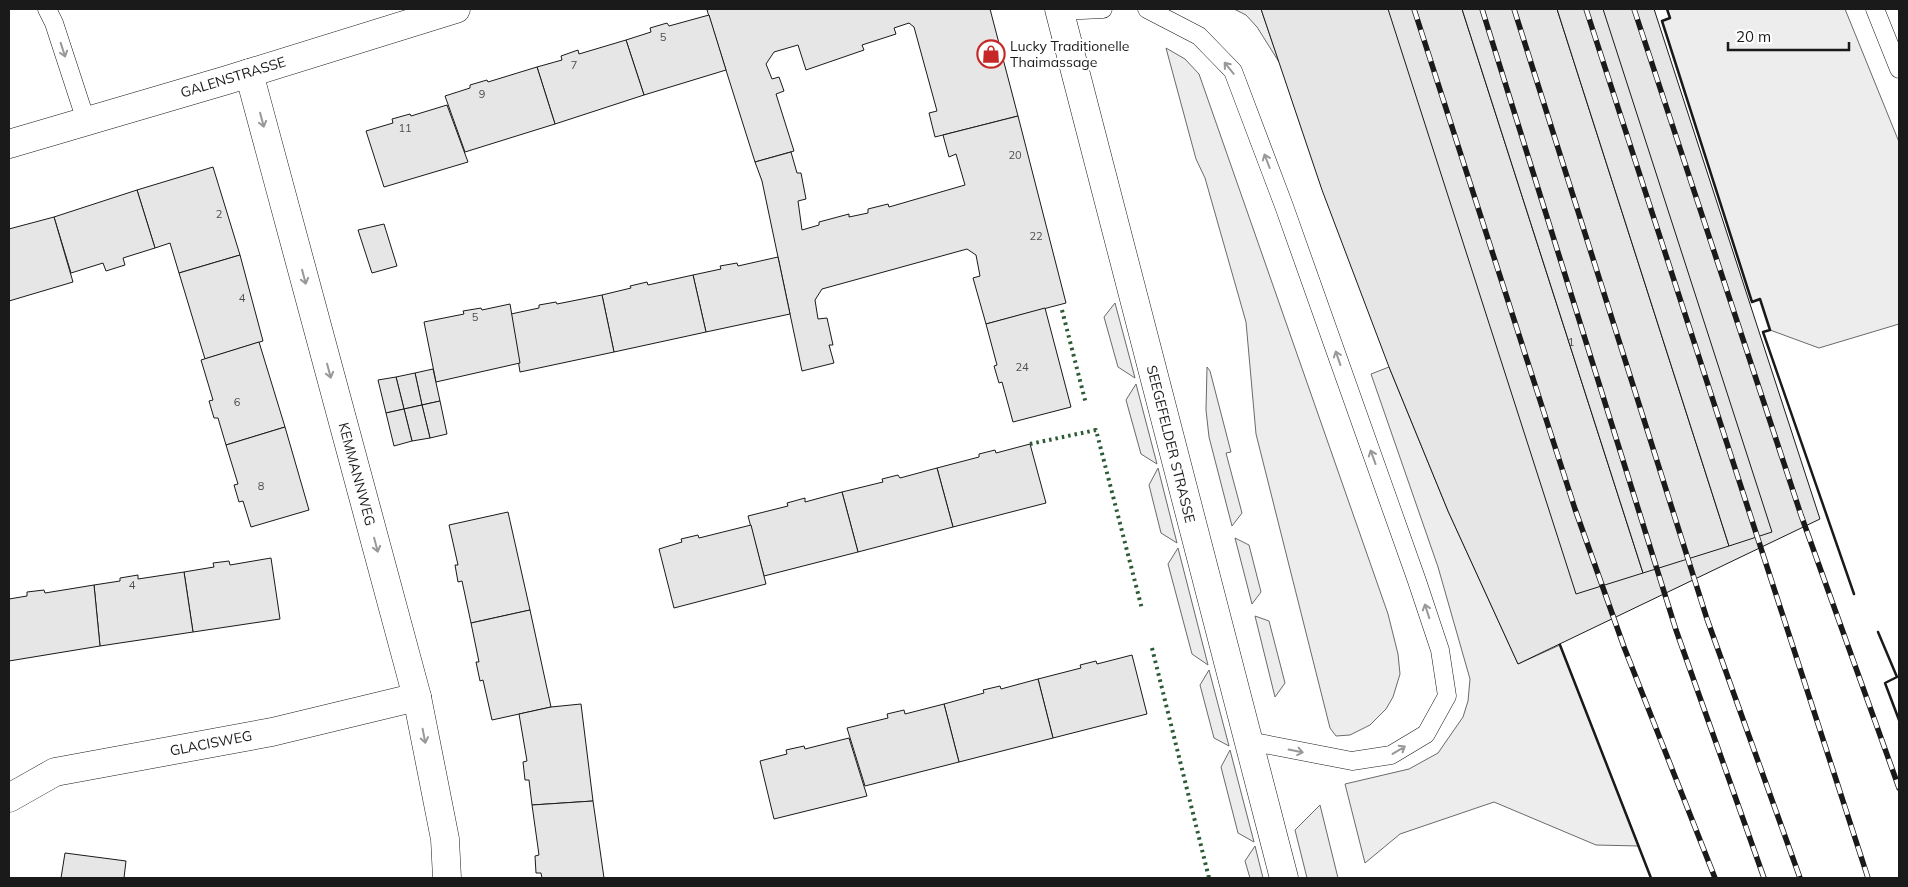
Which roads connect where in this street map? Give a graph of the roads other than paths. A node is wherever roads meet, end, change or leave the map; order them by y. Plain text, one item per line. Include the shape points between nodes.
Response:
1 (47, 9) edge
2 (456, 9) edge
3 (1103, 9) edge
4 (1147, 9) edge
5 (1874, 9) edge
6 (1059, 10) edge
7 (1899, 69) edge
8 (249, 73) junction
9 (86, 121) junction
10 (9, 144) edge
11 (417, 697) junction
12 (1249, 741) junction
13 (9, 798) edge
14 (447, 878) edge
15 (1284, 878) edge

1 -> 9 lane
2 - 8 street, GALENSTRASSE
3 - 6 lane
12 -> 4 lane via 1352,761 1391,755 1426,734 1447,696 1440,650 1417,581 1233,71 1199,36
5 - 7 lane
6 - 12 street, SEEGEFELDER STRASSE
8 - 9 street, GALENSTRASSE
8 -> 11 street, KEMMANNWEG
9 - 10 street, GALENSTRASSE
11 - 13 street, GLACISWEG via 272,732 55,772
11 -> 14 street, KEMMANNWEG via 445,839
12 - 15 street, SEEGEFELDER STRASSE

